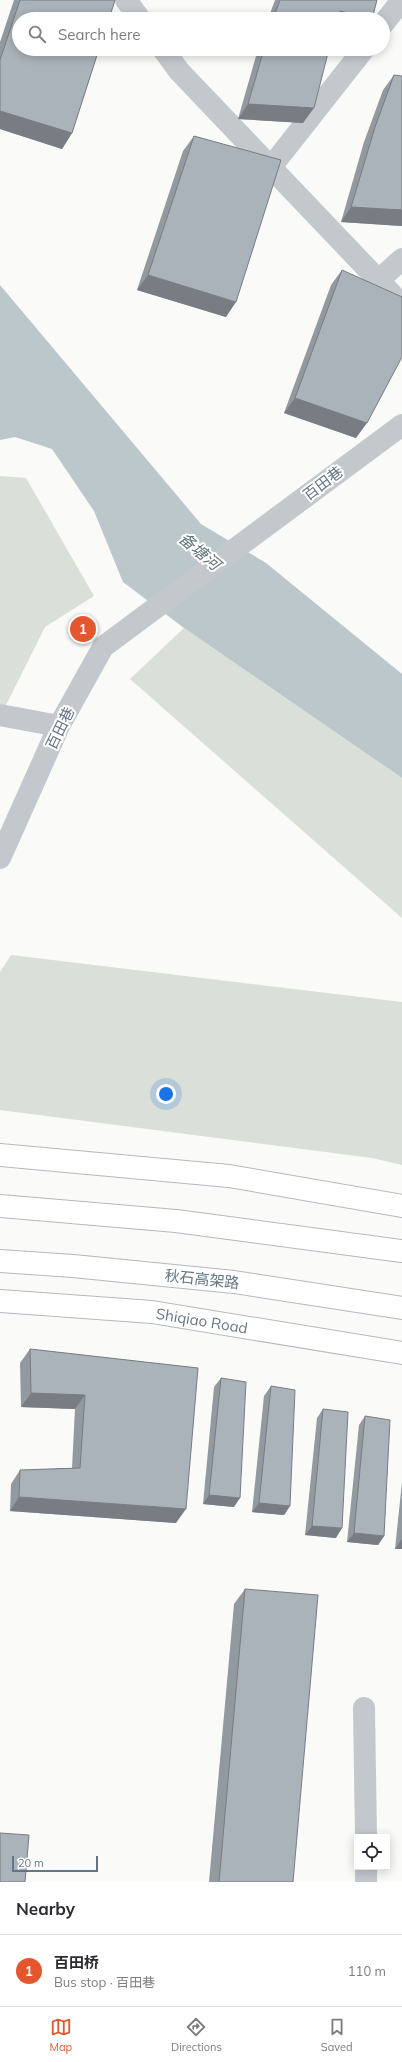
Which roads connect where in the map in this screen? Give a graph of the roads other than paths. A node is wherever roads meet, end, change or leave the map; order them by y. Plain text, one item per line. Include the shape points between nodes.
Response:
1 (126, 0) edge
2 (402, 0) edge
3 (135, 12) edge
4 (390, 15) edge
5 (168, 56) edge
6 (358, 56) edge
7 (271, 167) junction
8 (402, 259) edge
9 (379, 280) junction
10 (402, 305) edge
11 (402, 425) edge
12 (0, 715) edge
13 (60, 726) junction
14 (0, 858) edge
15 (0, 1155) edge
16 (0, 1206) edge
17 (402, 1206) edge
18 (402, 1251) edge
19 (0, 1261) edge
20 (0, 1301) edge
21 (402, 1308) edge
22 (402, 1353) edge
23 (364, 1708) dead end
24 (366, 1834) edge
25 (366, 1870) edge
26 (366, 1882) edge

1 - 3 street
2 - 4 street
5 - 7 street
6 - 7 street
7 - 9 street
8 - 9 street
9 - 10 street
11 - 13 street, 百田巷 via 103,647
12 - 13 street
13 - 14 street, 百田巷
15 - 17 main road via 229,1176
16 - 18 main road via 176,1221
19 - 21 main road, 秋石高架路 via 234,1282
20 - 22 main road, Shiqiao Road via 152,1312
23 - 24 street
25 - 26 street

